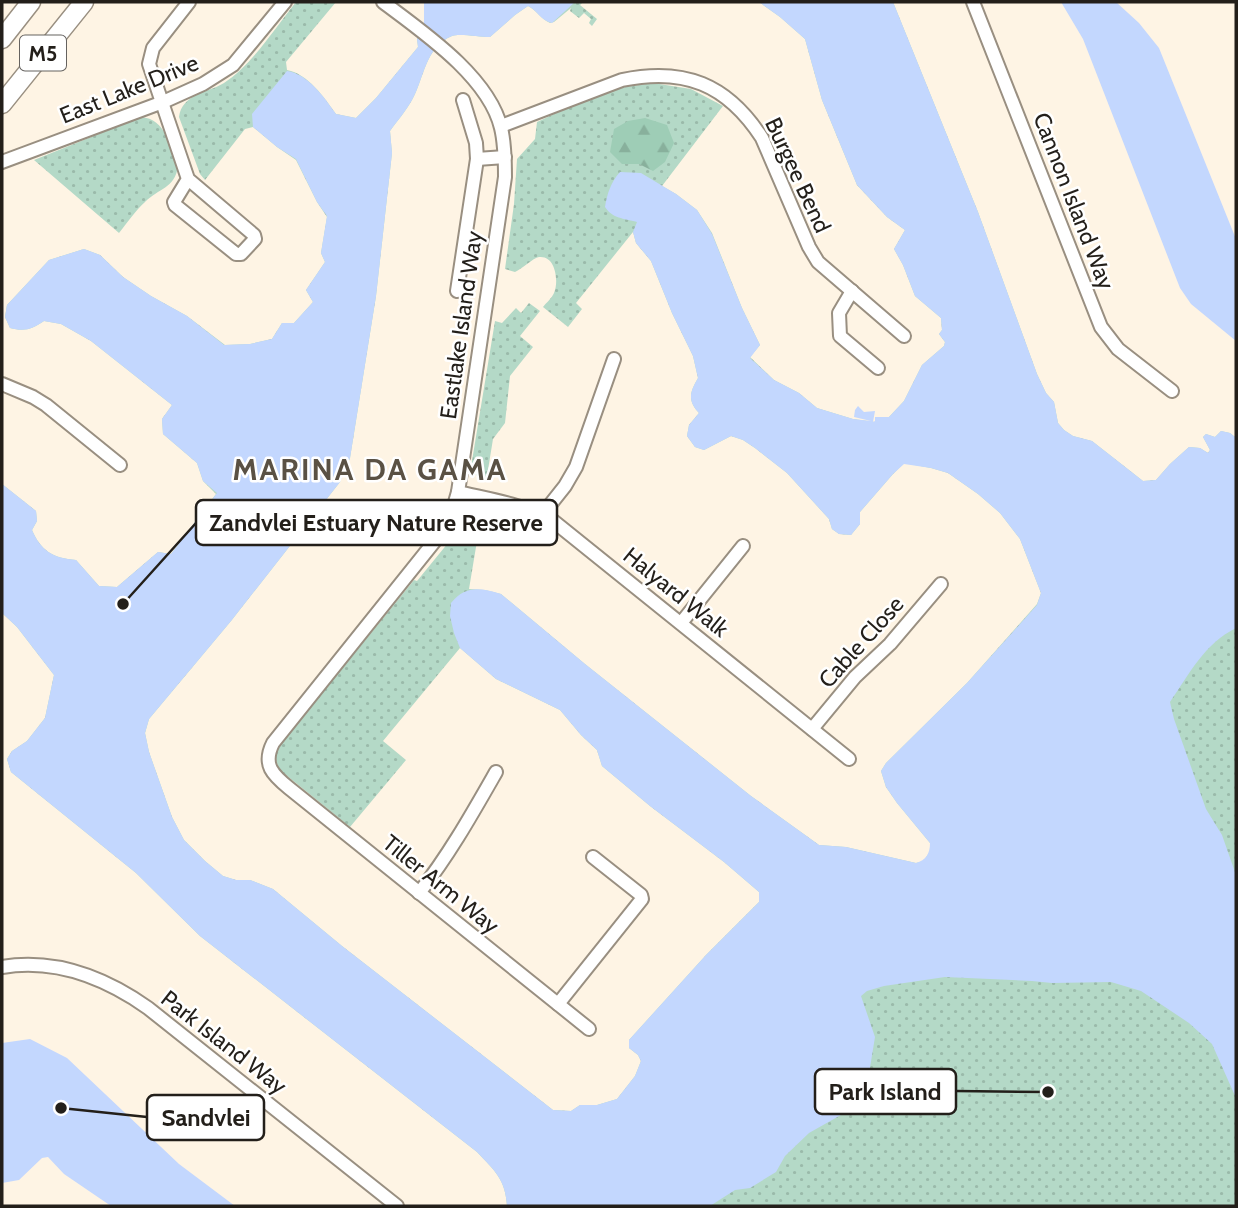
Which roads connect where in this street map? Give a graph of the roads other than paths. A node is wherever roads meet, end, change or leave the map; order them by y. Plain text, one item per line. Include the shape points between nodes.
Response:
1 (31, 2) edge
2 (84, 2) edge
3 (189, 2) edge
4 (285, 2) edge
5 (383, 2) edge
6 (974, 2) edge
7 (2, 39) edge
8 (463, 100) dead end
9 (163, 102) junction
10 (2, 104) edge
11 (501, 126) junction
12 (505, 157) junction
13 (477, 159) junction
14 (2, 162) edge
15 (188, 179) junction
16 (457, 291) dead end
17 (852, 291) junction
18 (904, 336) dead end
19 (614, 359) dead end
20 (878, 368) dead end
21 (2, 384) edge
22 (1172, 391) dead end
23 (120, 465) dead end
24 (458, 492) junction
25 (542, 514) junction
26 (743, 546) dead end
27 (941, 584) dead end
28 (681, 623) junction
29 (812, 729) junction
30 (849, 759) dead end
31 (270, 768) joint
32 (496, 772) dead end
33 (593, 857) dead end
34 (419, 893) junction
35 (2, 967) edge
36 (558, 1004) junction
37 (589, 1029) dead end
38 (397, 1206) edge

1 - 7 main road, M5
2 - 10 main road, M5
3 - 9 street via 151,54 150,68
4 - 9 street, East Lake Drive via 233,65
5 - 11 street, Eastlake Island Way via 467,71 489,99
6 - 22 street, Cannon Island Way via 1101,327 1118,349
8 - 13 street
9 - 14 street, East Lake Drive
9 - 15 street
11 - 12 street, Eastlake Island Way
11 - 17 street, Burgee Bend via 624,79 663,75 708,86 729,99 754,125 813,255
12 - 13 street
12 - 24 street, Eastlake Island Way
13 - 16 street
15 - 15 street via 254,235 242,254 236,254 176,205
17 - 18 street, Burgee Bend
17 - 20 street via 839,313 840,336
19 - 25 street via 576,467
21 - 23 street via 46,405
24 - 25 street, Halyard Walk
24 - 31 street, Eastlake Island Way via 438,537 273,744
25 - 28 street, Halyard Walk
26 - 28 street
27 - 29 street, Cable Close
28 - 29 street, Halyard Walk
29 - 30 street, Halyard Walk
31 - 34 street, Tiller Arm Way
32 - 34 street via 461,834
33 - 36 street via 642,899
34 - 36 street, Tiller Arm Way
35 - 38 street, Park Island Way via 27,964 70,969 127,993
36 - 37 street, Tiller Arm Way

